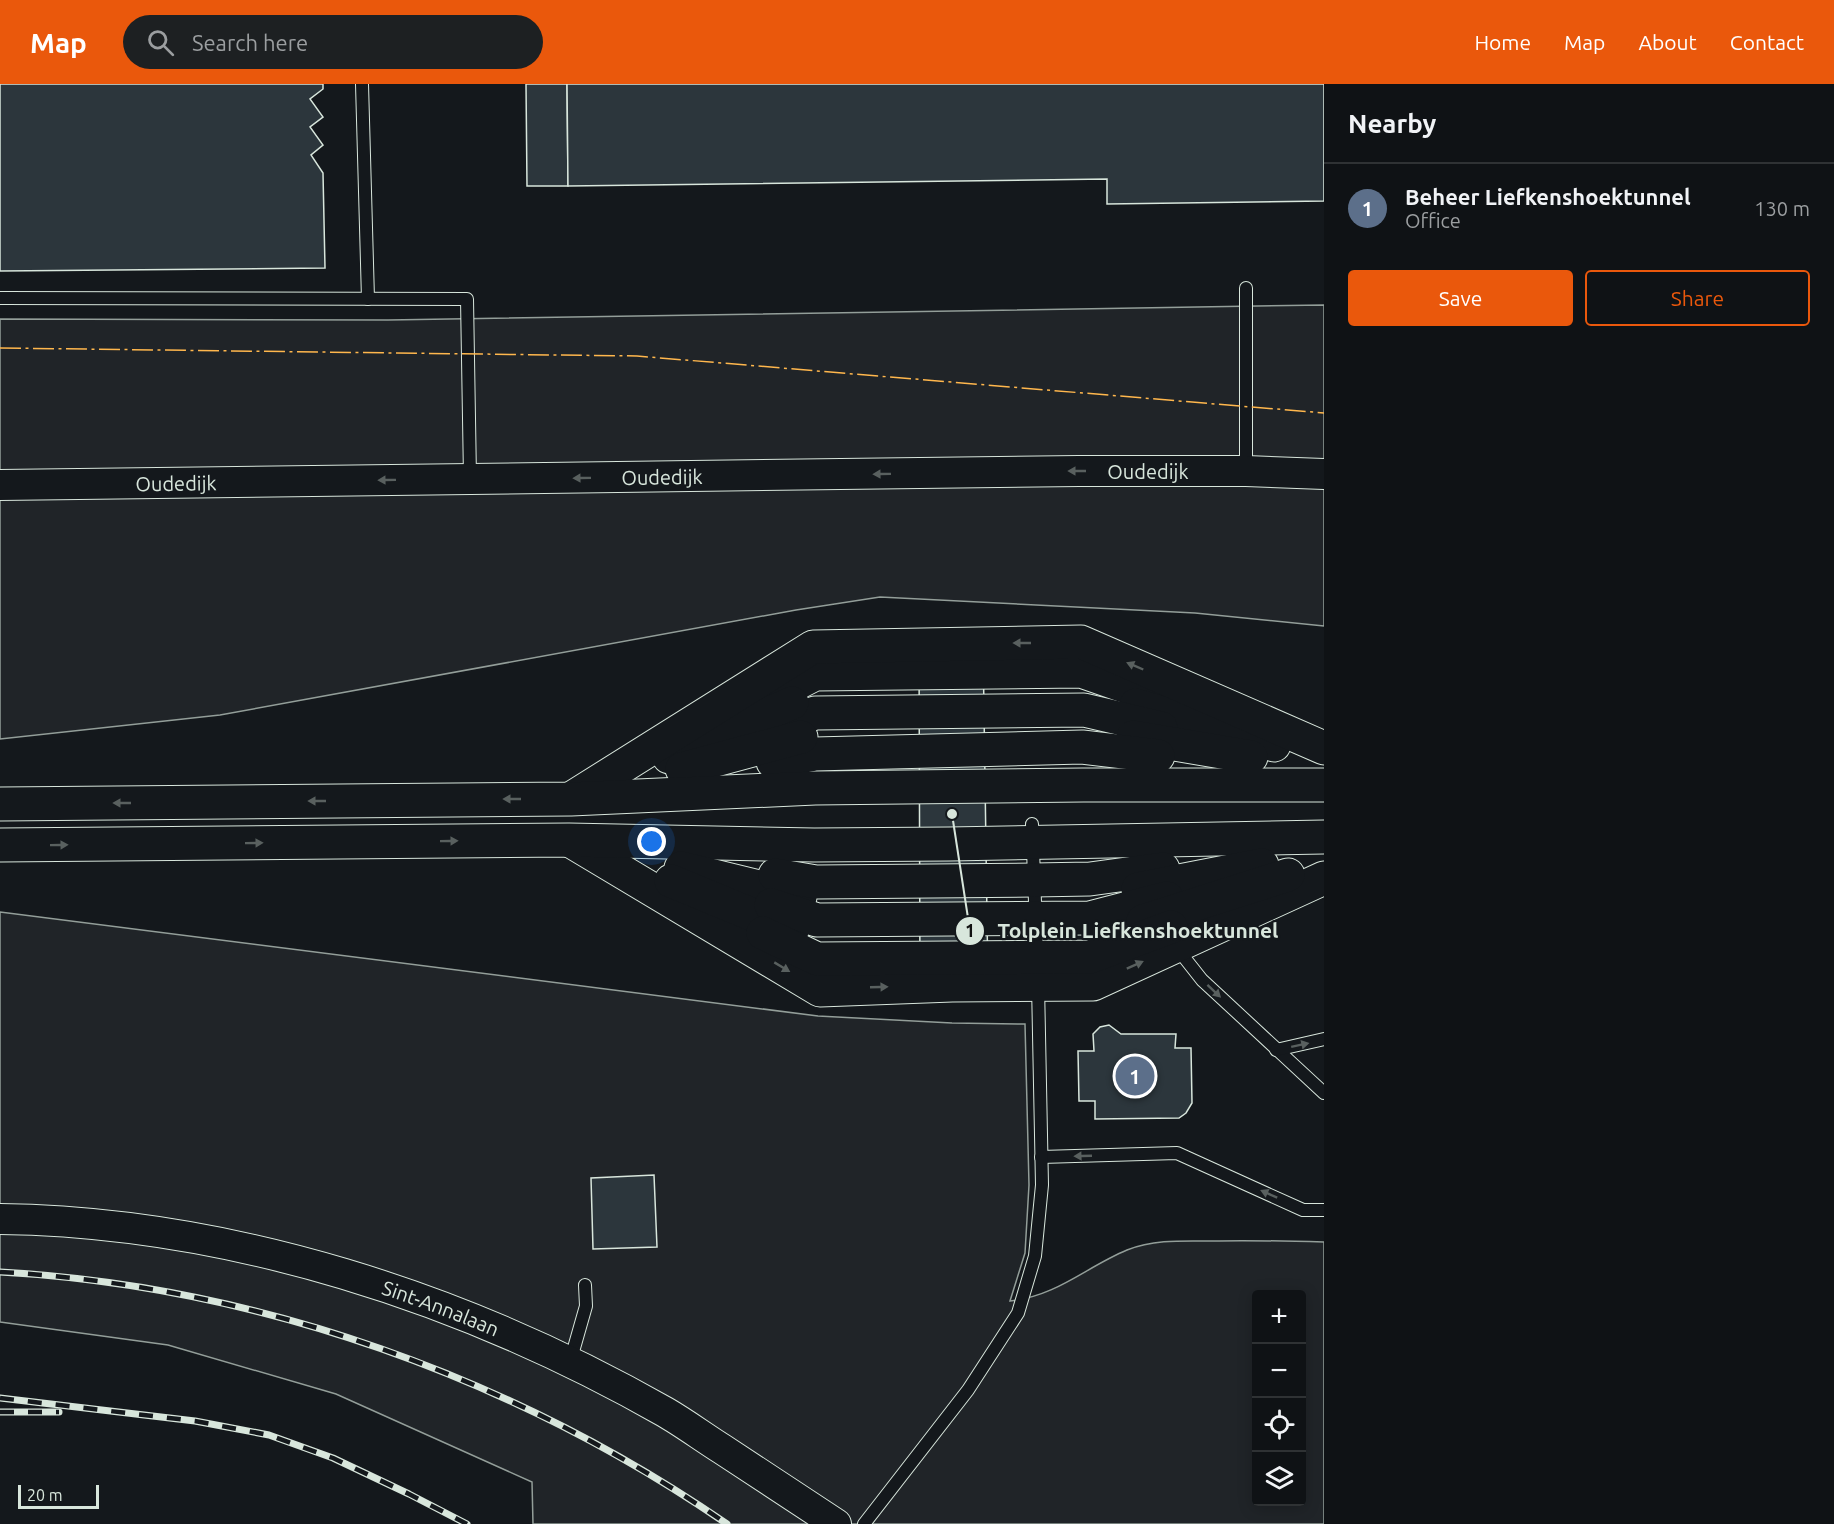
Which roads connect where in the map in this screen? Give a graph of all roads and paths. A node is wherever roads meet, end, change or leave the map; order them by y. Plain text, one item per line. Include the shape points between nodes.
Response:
1 (362, 84) edge
2 (1246, 288) dead end
3 (0, 298) edge
4 (368, 298) junction
5 (1246, 471) junction
6 (1324, 474) edge
7 (470, 479) junction
8 (0, 485) edge
9 (1324, 748) edge
10 (1324, 755) edge
11 (1324, 760) edge
12 (1324, 765) edge
13 (1324, 770) edge
14 (1324, 775) edge
15 (1324, 780) edge
16 (1324, 787) edge
17 (571, 799) junction
18 (0, 804) edge
19 (1324, 831) edge
20 (1324, 837) edge
21 (569, 840) junction
22 (1324, 842) edge
23 (0, 845) edge
24 (1324, 847) edge
25 (1324, 852) edge
26 (1324, 858) edge
27 (1324, 864) edge
28 (1324, 869) edge
29 (1324, 878) edge
30 (1132, 885) junction
31 (1036, 914) junction
32 (1324, 1039) edge
33 (1276, 1050) junction
34 (1324, 1093) edge
35 (1041, 1157) junction
36 (1324, 1210) edge
37 (0, 1219) edge
38 (585, 1285) dead end
39 (570, 1362) junction
40 (836, 1524) edge
41 (864, 1524) edge

1 - 4 lane
2 - 5 lane
3 - 4 lane
4 - 7 lane via 467,298
5 - 6 street, Oudedijk
5 -> 7 street, Oudedijk
7 -> 8 street, Oudedijk
9 -> 17 highway via 1081,642 813,647
10 - 17 highway via 1081,671 815,674
11 - 17 highway via 1083,690 815,694
12 - 17 highway via 1084,710 815,713
13 - 17 highway via 1082,728 815,733
14 - 17 highway via 1082,747 815,754
15 - 17 highway via 1082,766 826,771
16 - 17 highway via 1084,801 815,807
17 -> 18 highway
19 - 31 highway via 1088,824
20 - 30 highway
23 -> 21 highway
21 - 31 highway
21 - 31 highway via 815,826
21 - 31 highway via 816,940
21 -> 31 highway via 820,990 952,985
22 - 30 highway
24 - 30 highway
25 - 30 highway
26 - 30 highway
27 - 30 highway
28 - 30 highway
29 - 30 highway
30 - 31 highway via 1090,879
30 - 31 highway via 1089,938
31 -> 30 highway via 1094,984
30 -> 33 lane via 1202,980
31 - 35 lane
33 -> 32 lane
33 - 34 lane
36 -> 35 lane via 1303,1210 1177,1153
35 - 41 lane via 1035,1256 1018,1313 968,1390
37 - 39 street, Sint-Annalaan via 133,1229 302,1263 453,1310
38 - 39 lane via 586,1306
39 - 40 street, Sint-Annalaan via 667,1413

